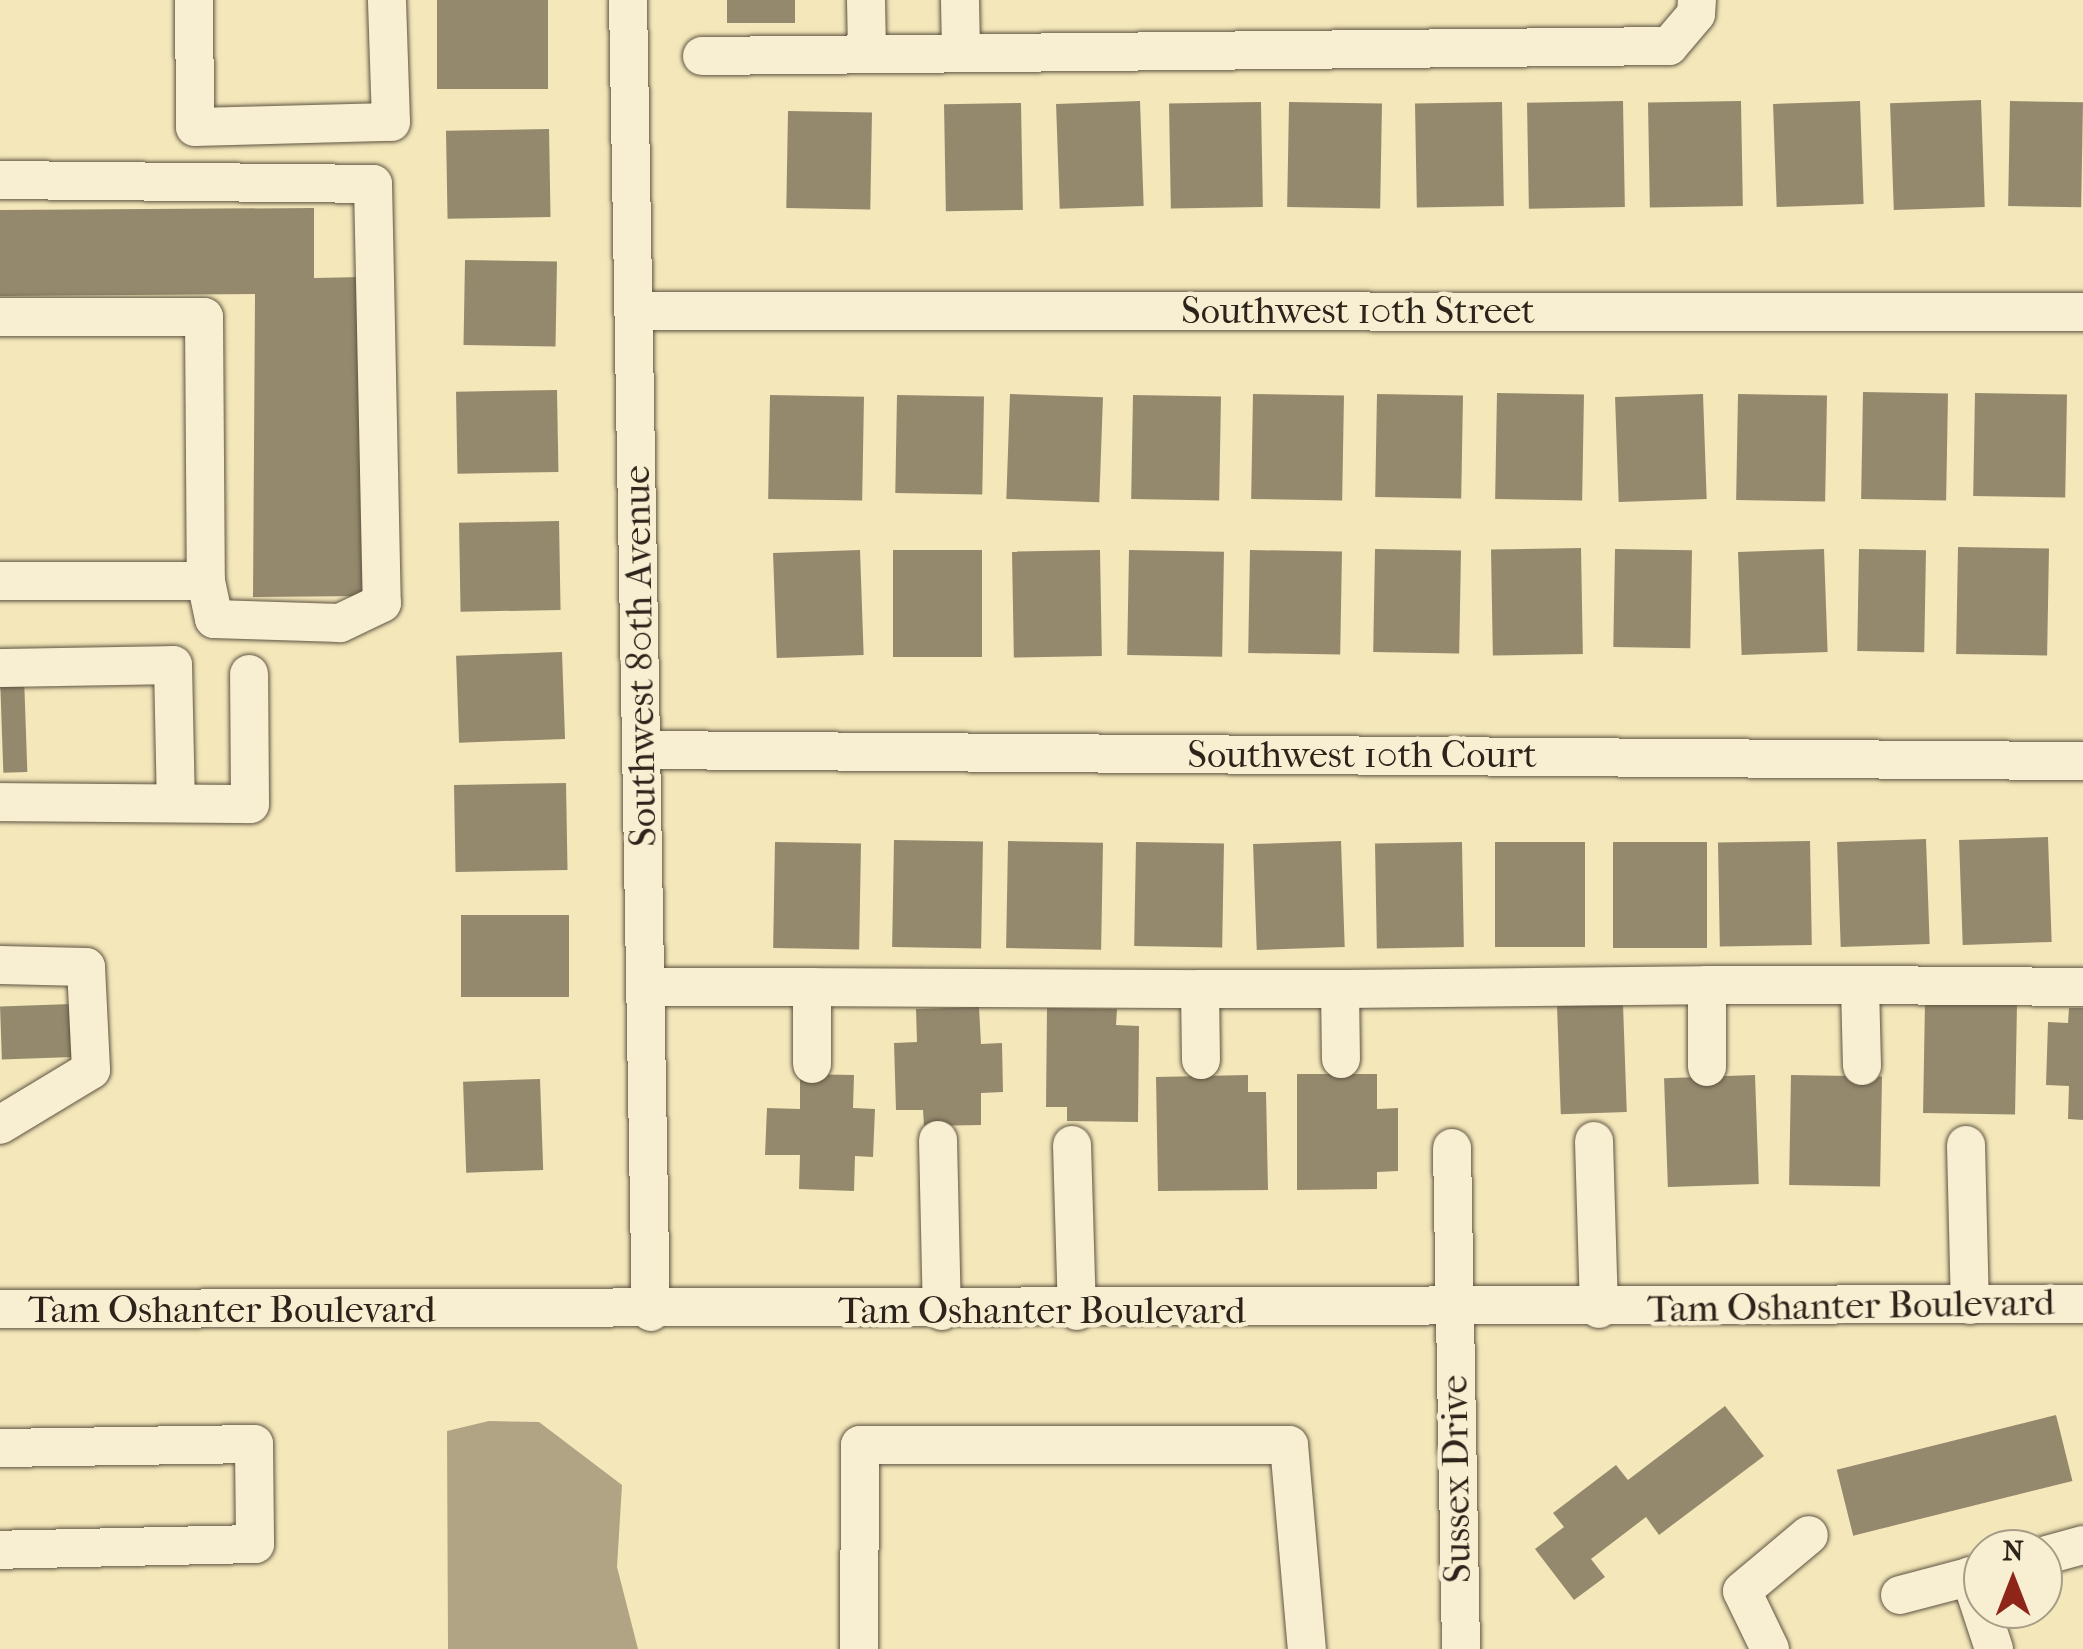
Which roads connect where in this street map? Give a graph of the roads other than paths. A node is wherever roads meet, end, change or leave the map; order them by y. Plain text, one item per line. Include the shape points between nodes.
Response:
1 (194, 0) edge
2 (388, 0) edge
3 (628, 0) edge
4 (866, 0) edge
5 (960, 0) edge
6 (1697, 0) edge
7 (962, 53) junction
8 (867, 54) junction
9 (702, 56) dead end
10 (0, 180) edge
11 (634, 311) junction
12 (2083, 312) edge
13 (0, 318) edge
14 (0, 581) edge
15 (206, 581) junction
16 (0, 668) edge
17 (249, 674) dead end
18 (641, 750) junction
19 (2083, 761) edge
20 (0, 802) edge
21 (176, 803) junction
22 (0, 965) edge
23 (1707, 985) junction
24 (1860, 985) junction
25 (645, 987) junction
26 (812, 987) junction
27 (2083, 987) edge
28 (1200, 989) junction
29 (1340, 989) junction
30 (1341, 1059) dead end
31 (1201, 1060) dead end
32 (812, 1064) dead end
33 (1862, 1066) dead end
34 (1707, 1067) dead end
35 (0, 1125) edge
36 (938, 1140) dead end
37 (1594, 1141) dead end
38 (1072, 1145) dead end
39 (1966, 1145) dead end
40 (1452, 1148) dead end
41 (2083, 1304) edge
42 (1970, 1305) junction
43 (1599, 1308) junction
44 (0, 1309) edge
45 (1452, 1310) junction
46 (942, 1311) junction
47 (1077, 1311) junction
48 (651, 1312) junction
49 (0, 1448) edge
50 (1809, 1535) dead end
51 (0, 1550) edge
52 (1963, 1578) edge
53 (1900, 1596) dead end
54 (859, 1649) edge
55 (1306, 1649) edge
56 (1460, 1649) edge
57 (1770, 1649) edge

1 - 2 street via 195,127 391,122
3 - 11 street, Southwest 80th Avenue
4 - 8 street
5 - 7 street
6 - 7 street via 1696,14 1670,46
7 - 8 street
8 - 9 street
10 - 15 street via 373,184 382,603 340,623 214,618
11 - 12 street, Southwest 10th Street
11 - 18 street, Southwest 80th Avenue
13 - 15 street via 204,317
14 - 15 street
16 - 21 street via 173,665
17 - 21 street via 250,804
18 - 19 street, Southwest 10th Court
18 - 25 street, Southwest 80th Avenue
20 - 21 street
22 - 35 street via 86,967 91,1070
23 - 24 street
23 - 29 street
23 - 34 street
24 - 27 street
24 - 33 street
25 - 26 street
25 - 48 street, Southwest 80th Avenue
26 - 28 street
26 - 32 street
28 - 29 street
28 - 31 street
29 - 30 street
36 - 46 street
37 - 43 street
38 - 47 street
39 - 42 street
40 - 45 street, Sussex Drive
41 - 42 street, Tam Oshanter Boulevard
42 - 43 street, Tam Oshanter Boulevard
43 - 45 street, Tam Oshanter Boulevard
44 - 48 street, Tam Oshanter Boulevard
45 - 47 street, Tam Oshanter Boulevard
45 - 56 street, Sussex Drive
46 - 47 street, Tam Oshanter Boulevard
46 - 48 street, Tam Oshanter Boulevard
49 - 51 street via 254,1444 255,1544
50 - 57 street via 1742,1591
52 - 53 street
54 - 55 street via 860,1445 900,1445 1290,1446

